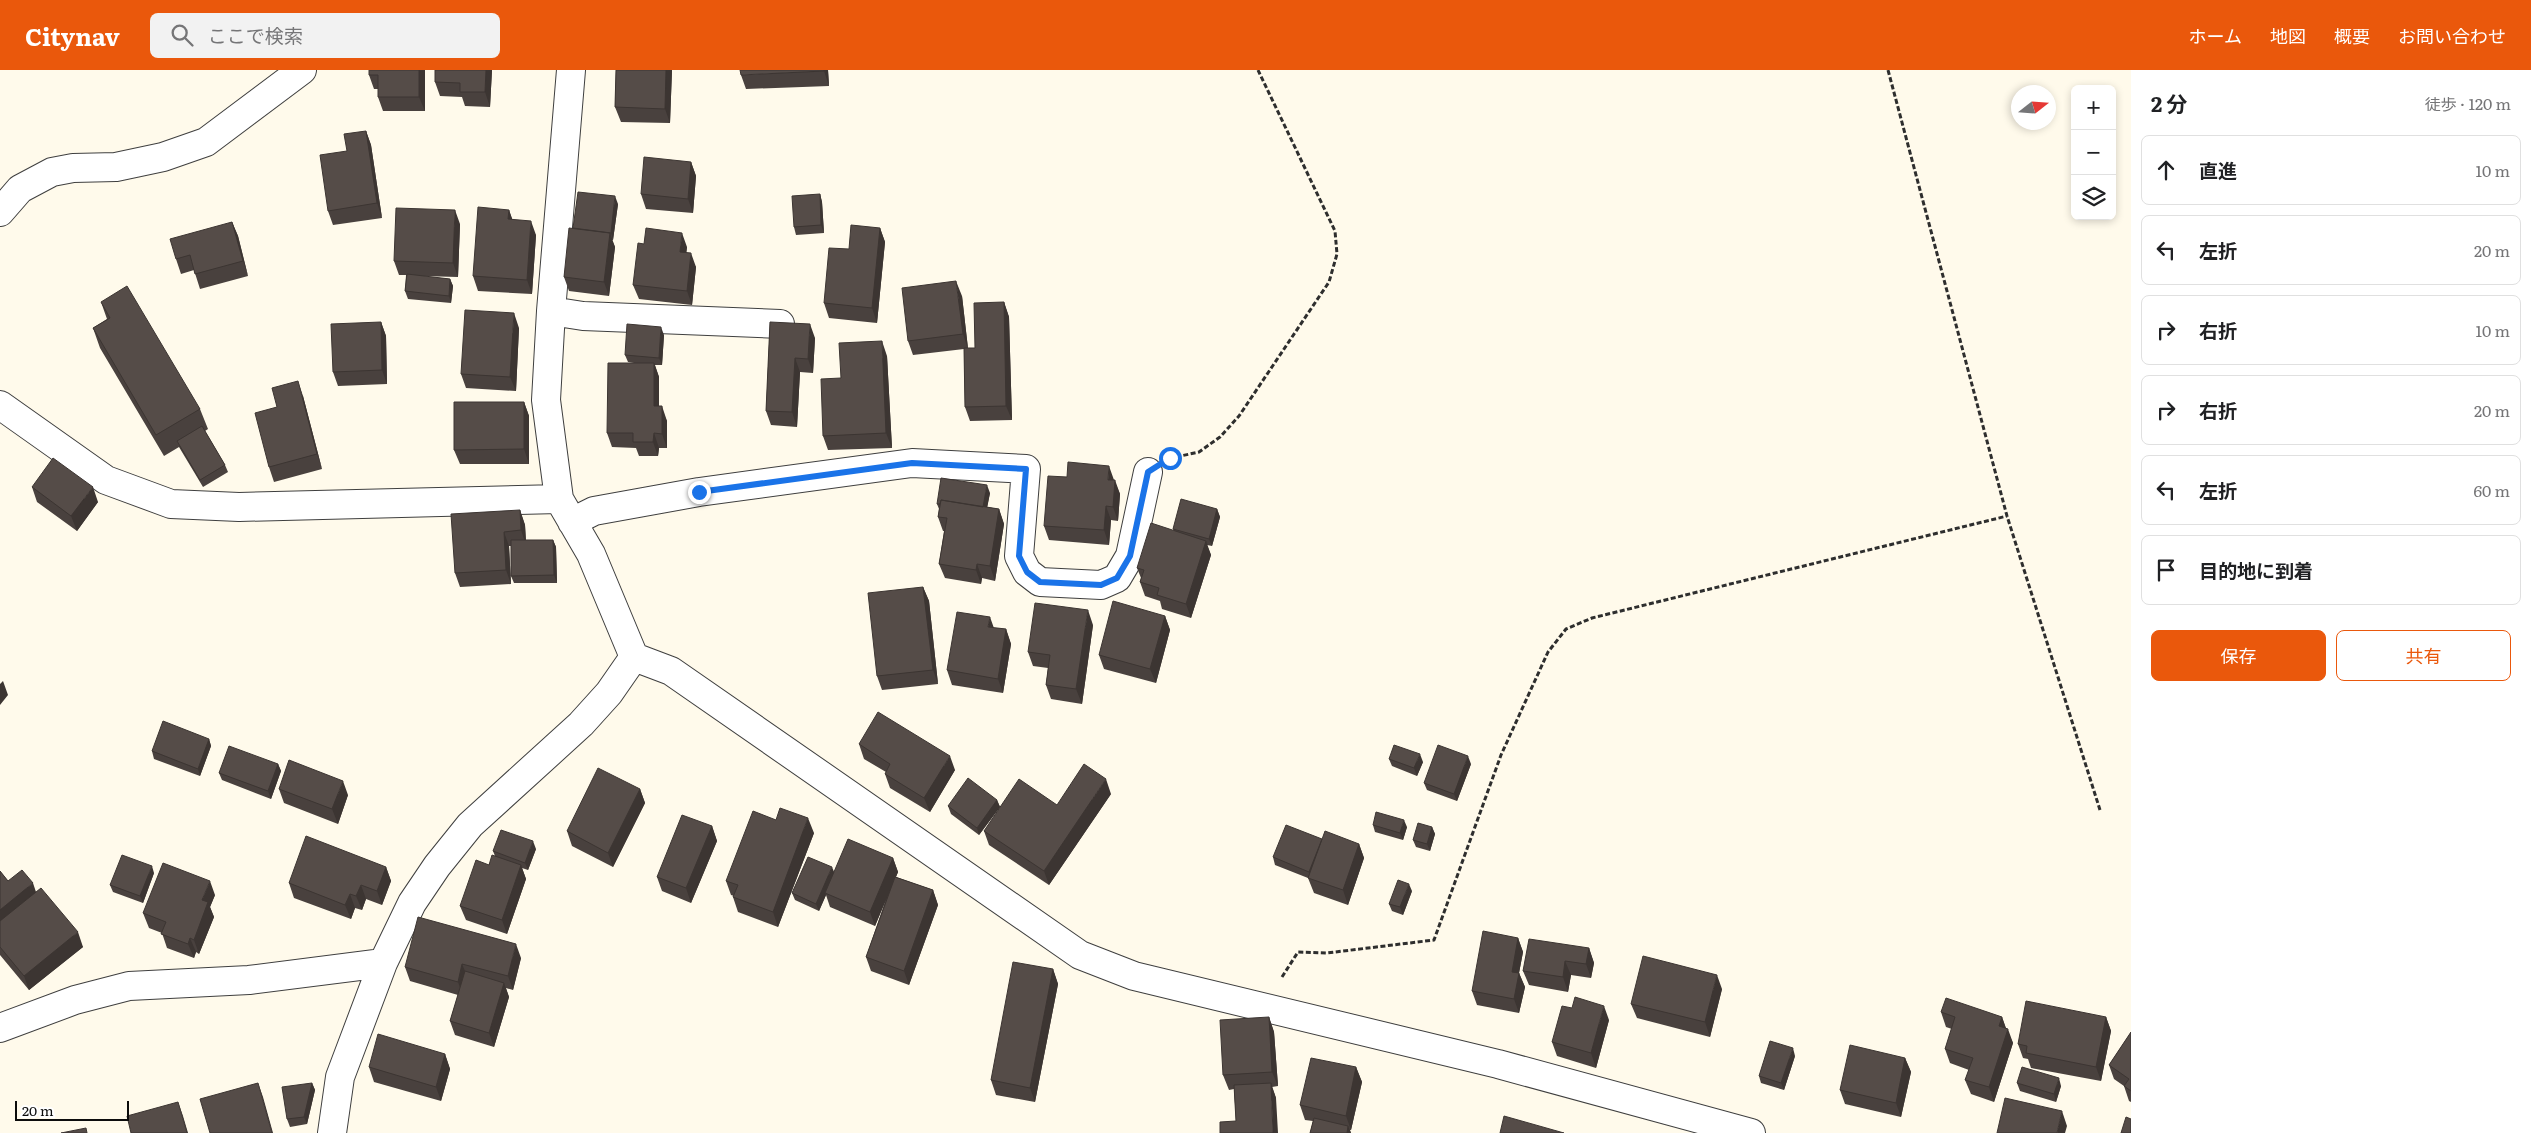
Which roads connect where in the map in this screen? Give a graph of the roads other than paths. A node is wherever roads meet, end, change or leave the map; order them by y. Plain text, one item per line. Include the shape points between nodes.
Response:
1 (302, 70) edge
2 (571, 70) edge
3 (0, 212) edge
4 (551, 311) junction
5 (780, 324) edge
6 (0, 405) edge
7 (1148, 472) road end
8 (566, 511) junction
9 (634, 657) junction
10 (383, 963) junction
11 (0, 1028) edge
12 (332, 1133) edge
13 (1751, 1133) edge

1 - 3 street via 206,142 163,157 116,167 52,172 20,188
2 - 4 street
4 - 5 street via 583,316
4 - 8 street via 546,400
6 - 8 street via 106,480 171,504
7 - 8 street via 1130,556 1117,578 1101,585 1040,582 1027,572 1019,556 1026,469 912,463 699,492 594,511
8 - 9 street via 591,554
9 - 10 street via 580,724 470,826 436,866 412,904
9 - 13 street via 671,671 1080,954 1134,976 1498,1064
10 - 11 street via 249,980 129,986 75,1000
10 - 12 street via 340,1077

